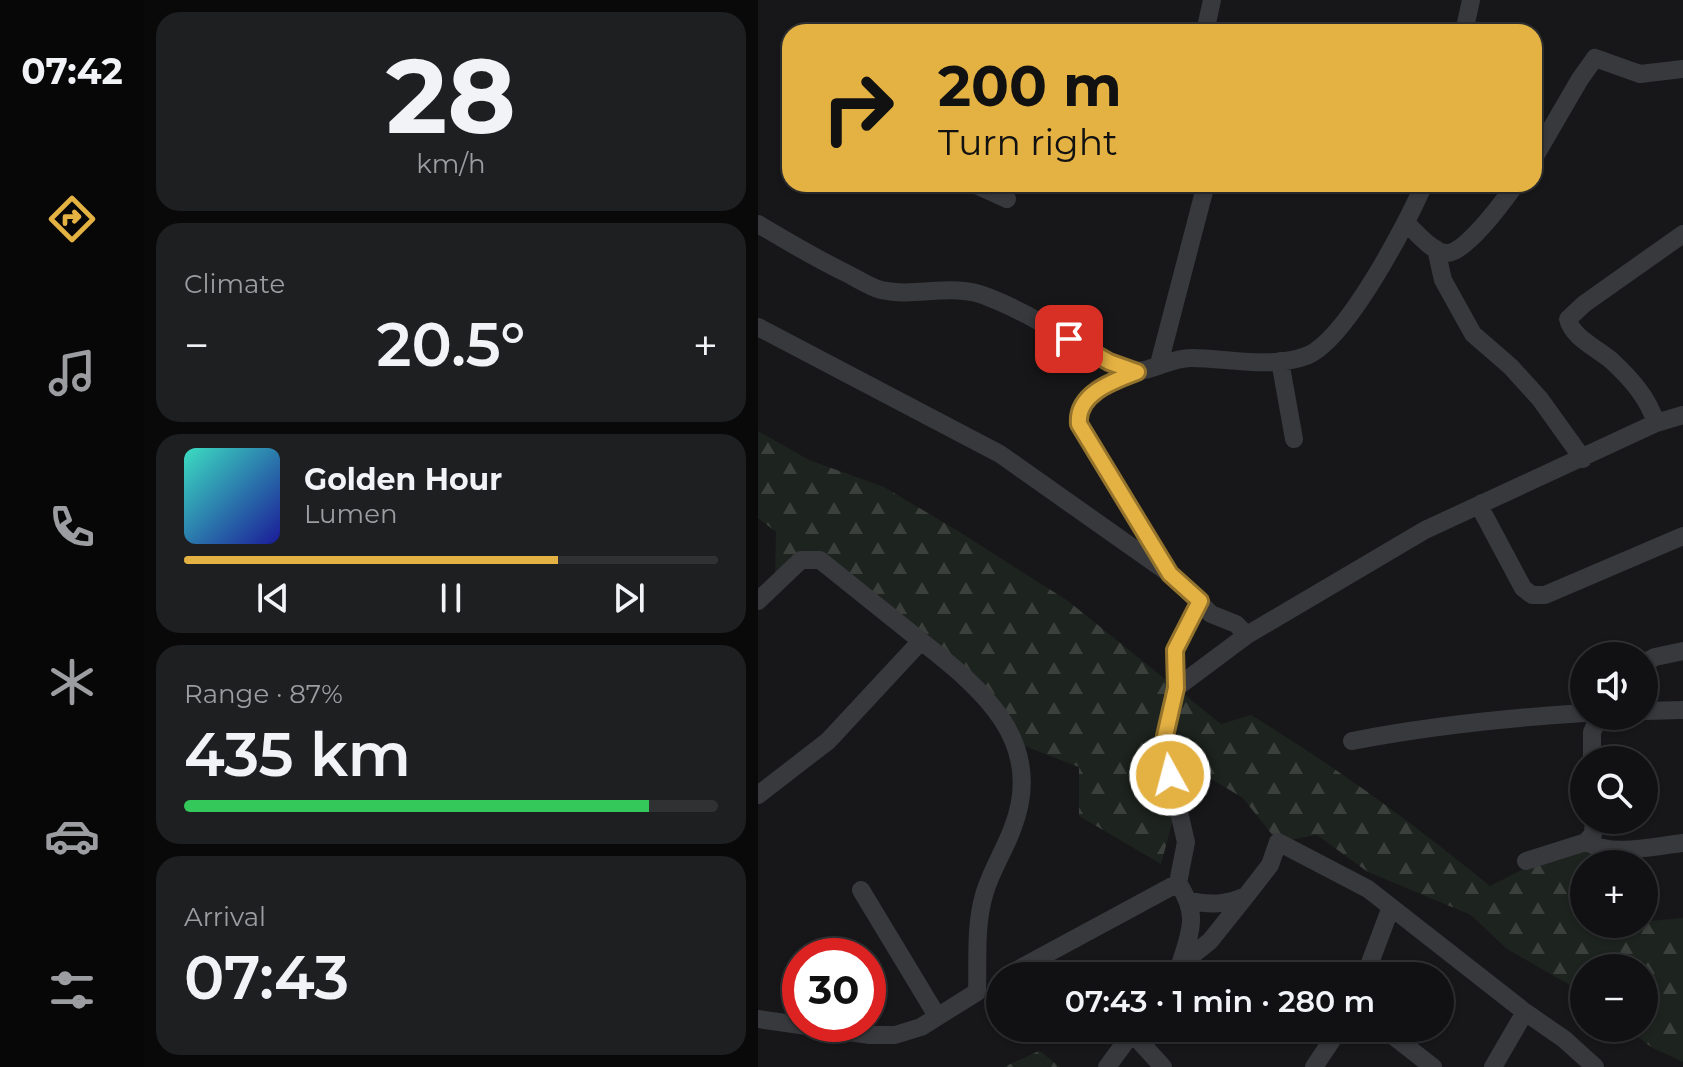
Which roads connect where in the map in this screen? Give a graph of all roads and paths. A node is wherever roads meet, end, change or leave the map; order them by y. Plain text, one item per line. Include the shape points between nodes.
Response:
1 (1212, 0) edge
2 (1471, 0) edge
3 (1207, 24) edge
4 (1466, 24) edge
5 (1683, 69) edge
6 (1542, 144) edge
7 (992, 192) edge
8 (1204, 192) edge
9 (1421, 192) edge
10 (1510, 192) edge
11 (1007, 199) dead end
12 (758, 224) edge
13 (1407, 224) junction
14 (1683, 234) edge
15 (1436, 249) junction
16 (758, 327) edge
17 (1280, 361) junction
18 (1159, 364) junction
19 (1137, 372) junction
20 (1683, 415) edge
21 (1656, 423) junction
22 (1294, 439) dead end
23 (1583, 459) junction
24 (1482, 503) junction
25 (1683, 536) edge
26 (1170, 574) junction
27 (758, 601) edge
28 (1200, 601) junction
29 (1247, 635) junction
30 (921, 641) junction
31 (1683, 651) edge
32 (1658, 657) edge
33 (1176, 688) junction
34 (1683, 710) edge
35 (1658, 711) edge
36 (1570, 714) edge
37 (1352, 741) dead end
38 (758, 795) edge
39 (1593, 834) edge
40 (1586, 842) junction
41 (1683, 843) edge
42 (1526, 861) dead end
43 (1178, 883) junction
44 (861, 890) dead end
45 (1246, 896) junction
46 (1190, 901) junction
47 (1391, 907) junction
48 (1030, 962) edge
49 (1178, 962) edge
50 (1185, 962) edge
51 (1370, 962) edge
52 (986, 987) edge
53 (977, 992) junction
54 (1525, 1012) junction
55 (937, 1016) junction
56 (758, 1019) edge
57 (1125, 1042) edge
58 (1143, 1042) edge
59 (1331, 1042) edge
60 (1401, 1042) edge
61 (1107, 1067) edge
62 (1163, 1067) edge
63 (1314, 1067) edge
64 (1433, 1067) edge
65 (1493, 1067) edge
66 (1595, 1067) edge

1 - 3 street
2 - 4 street
5 - 6 street via 1640,74 1595,58
7 - 11 street
8 - 18 street
9 - 13 street
10 - 15 street via 1462,247 1452,253
12 - 19 street via 880,290 944,289 987,296
13 - 15 street
13 - 17 street via 1377,275 1324,343 1304,357
14 - 21 street via 1568,319 1575,333 1632,381 1650,404
15 - 23 street via 1443,280 1473,334 1540,399
16 - 26 street via 1000,454
17 - 18 street via 1189,358
17 - 22 street
18 - 19 street
19 - 26 street via 1087,399 1078,414 1079,424
20 - 21 street
21 - 23 street
23 - 24 street
24 - 25 street via 1523,588 1532,595 1545,595
24 - 29 street via 1425,530
26 - 28 street
27 - 30 street via 801,560 820,560
28 - 29 street via 1211,614
28 - 33 street via 1175,650
29 - 33 street
30 - 38 street via 828,741
30 - 53 street via 989,700 1019,757 1018,812 979,916
31 - 32 street
33 - 43 street via 1165,752 1186,842
34 - 35 street
36 - 37 street via 1489,719
39 - 40 street
40 - 41 street via 1615,849
40 - 42 street
43 - 46 street
43 - 48 street
44 - 55 street
45 - 46 street via 1209,905
45 - 47 street via 1270,865 1278,842 1368,889
45 - 50 street
46 - 49 street via 1193,913
47 - 51 street
47 - 54 street
52 - 53 street
53 - 55 street
54 - 65 street
54 - 66 street
55 - 56 street via 907,1032 882,1036
57 - 61 street
58 - 62 street
59 - 63 street
60 - 64 street

